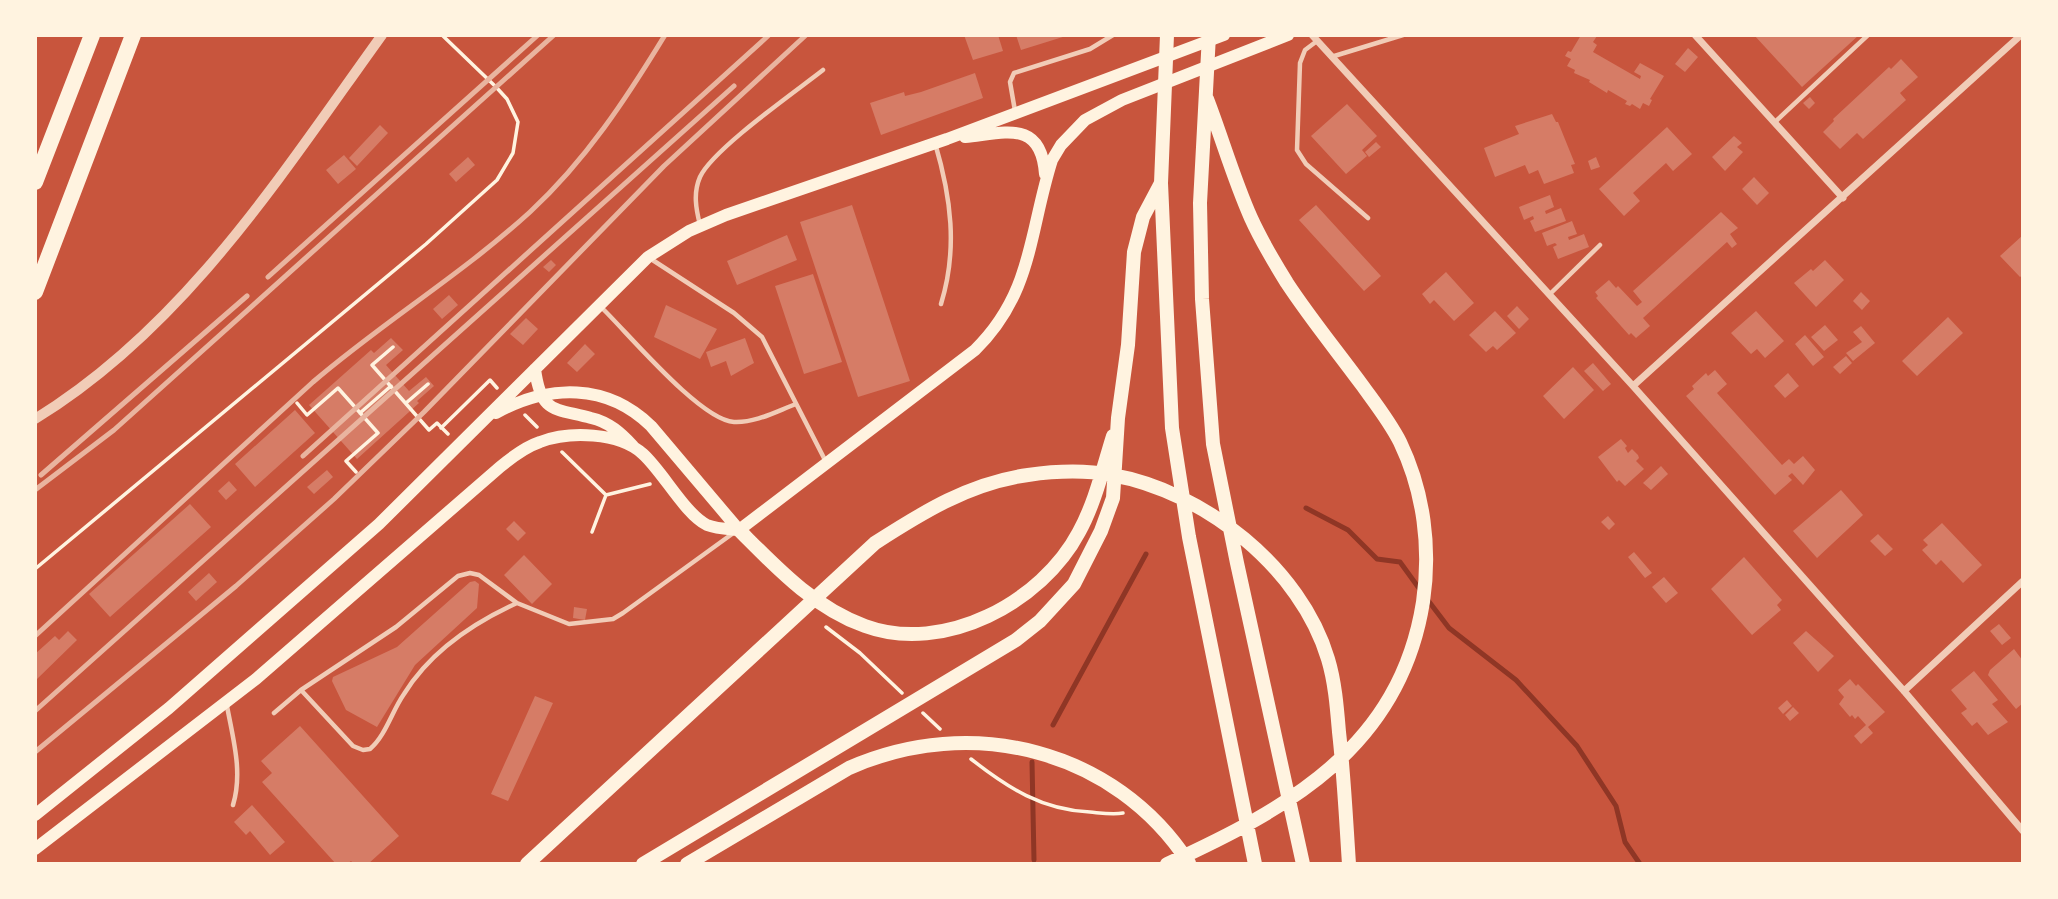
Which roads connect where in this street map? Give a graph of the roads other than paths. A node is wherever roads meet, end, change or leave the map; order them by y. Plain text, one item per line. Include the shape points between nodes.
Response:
1 (92, 35) edge
2 (133, 35) edge
3 (1113, 35) edge
4 (1167, 35) edge
5 (1209, 35) edge
6 (1224, 35) edge
7 (1288, 35) edge
8 (1403, 35) edge
9 (1695, 35) edge
10 (1868, 35) edge
11 (2021, 35) edge
12 (377, 37) edge
13 (1315, 38) edge
14 (1331, 57) junction
15 (823, 70) dead end
16 (1207, 99) junction
17 (1016, 114) junction
18 (1774, 122) junction
19 (941, 141) junction
20 (1046, 180) junction
21 (35, 183) edge
22 (1161, 183) junction
23 (1843, 198) junction
24 (1368, 218) dead end
25 (700, 226) junction
26 (1600, 246) dead end
27 (648, 257) junction
28 (35, 292) edge
29 (1549, 294) junction
30 (598, 304) junction
31 (941, 304) dead end
32 (535, 369) junction
33 (1633, 386) junction
34 (540, 396) junction
35 (796, 404) junction
36 (1118, 418) junction
37 (35, 419) edge
38 (484, 420) junction
39 (635, 448) junction
40 (828, 464) junction
41 (739, 530) junction
42 (2023, 581) edge
43 (517, 603) junction
44 (301, 690) junction
45 (1904, 691) junction
46 (226, 702) junction
47 (274, 713) dead end
48 (233, 805) dead end
49 (35, 816) edge
50 (2023, 831) edge
51 (35, 849) edge
52 (527, 864) edge
53 (643, 864) edge
54 (687, 864) edge
55 (1167, 864) edge
56 (1189, 864) edge
57 (1255, 864) edge
58 (1303, 864) edge
59 (1349, 864) edge

1 - 21 highway
2 - 28 highway
3 - 17 lane via 1090,49 1013,74 1010,82
4 - 22 highway
5 - 16 highway
6 - 17 main road
7 - 20 main road via 1122,100 1086,120 1061,145
8 - 14 lane
9 - 18 street
10 - 18 lane
11 - 23 street
12 - 37 street via 268,192 189,290 124,353
13 - 14 street
13 - 24 lane via 1300,63 1297,150 1306,164
14 - 29 street
15 - 25 lane via 704,170 695,208
16 - 55 highway via 1260,236 1288,284 1399,440 1422,508 1427,573 1412,650 1399,683 1358,743 1297,794
16 - 58 highway via 1200,217 1213,444
17 - 19 main road
18 - 23 street
19 - 20 main road via 1012,132 1029,137 1041,149
19 - 25 main road
19 - 31 lane via 952,243
20 - 40 main road via 1025,270 998,324 975,350
22 - 36 highway via 1136,237
22 - 57 highway via 1172,428 1180,487
23 - 33 street
25 - 27 main road
26 - 29 lane
27 - 30 main road
27 - 35 lane via 750,325 768,345
29 - 33 street
30 - 32 main road
30 - 35 lane via 710,414 743,422
32 - 34 main road
32 - 38 main road
33 - 45 street
34 - 38 main road
34 - 39 main road via 559,411 605,422
34 - 41 main road via 592,394 637,412
35 - 40 lane
36 - 41 highway via 1087,515 1061,559 1002,609 950,629 921,634 864,626 811,597
36 - 53 highway via 1113,498 1107,516 1074,584 1040,621 1016,640
38 - 49 main road via 288,607
39 - 41 main road via 704,523
39 - 46 main road via 600,438 556,437 528,447
40 - 41 main road
41 - 43 lane via 612,619 569,624
42 - 45 street
43 - 44 lane via 480,575 458,576 387,634
43 - 44 lane via 475,624 421,671 370,749 353,746
44 - 47 lane
45 - 50 street
46 - 48 lane via 237,765
46 - 51 main road
52 - 59 highway via 859,556 917,515 1004,480 1048,472 1088,472 1114,475 1205,510 1260,552 1309,616 1328,659 1336,698
54 - 56 highway via 870,758 934,743 974,742 1021,748 1107,782 1142,807

